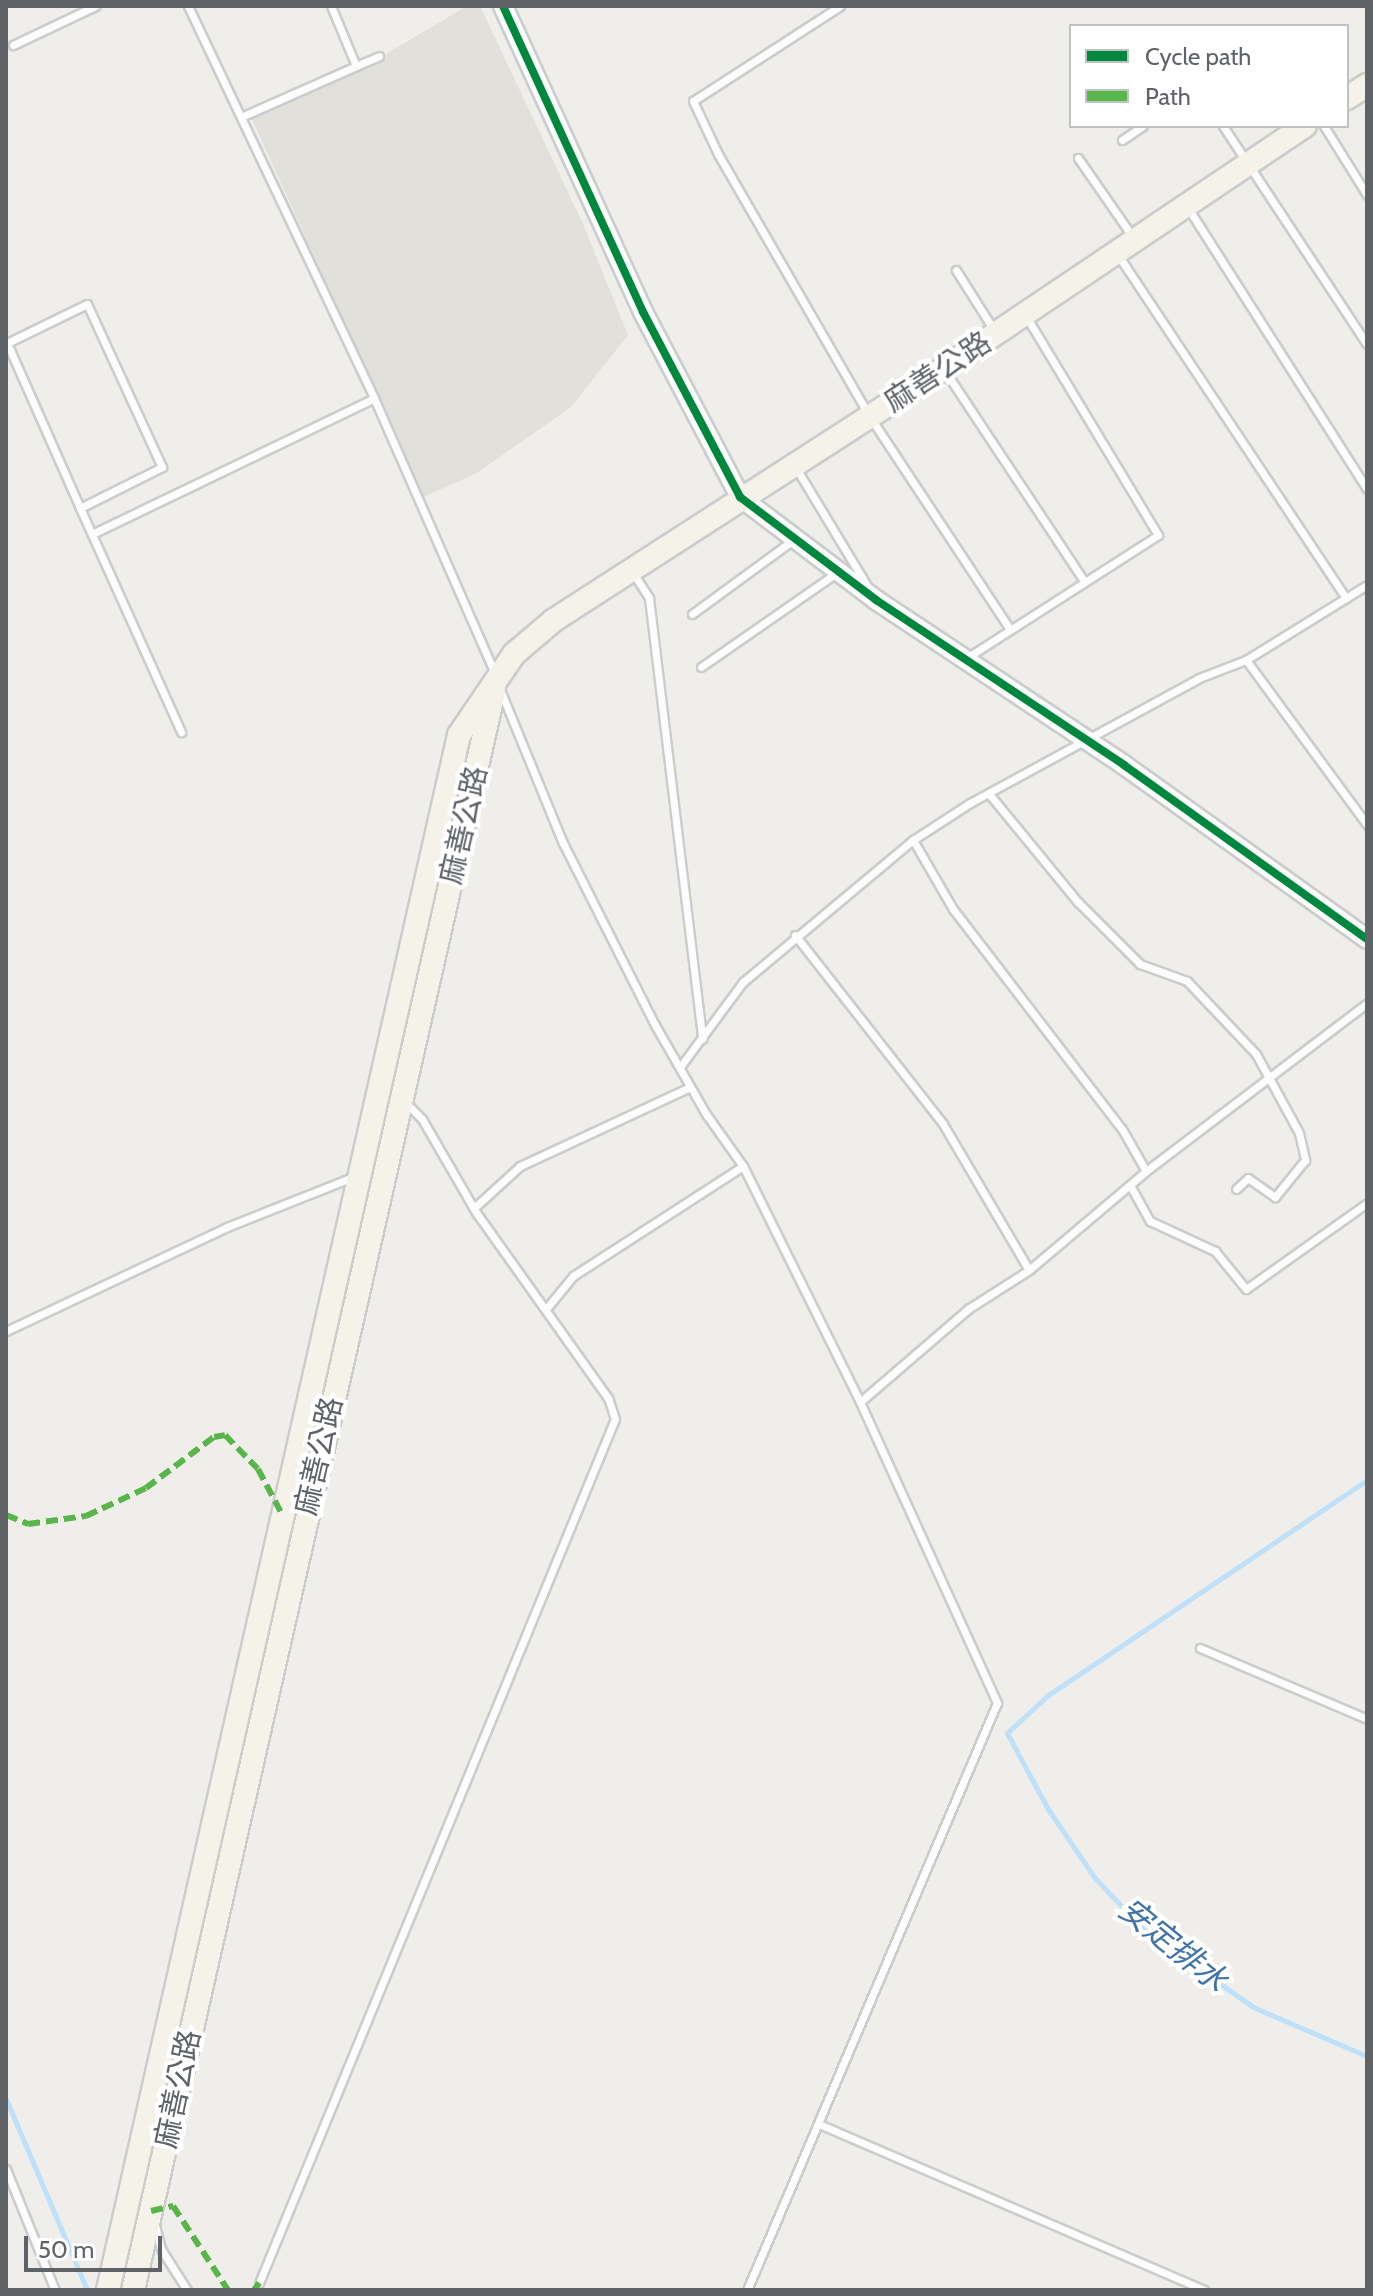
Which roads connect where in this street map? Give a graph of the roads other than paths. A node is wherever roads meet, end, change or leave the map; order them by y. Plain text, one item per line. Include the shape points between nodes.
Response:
1 (95, 6) edge
2 (188, 6) edge
3 (331, 6) edge
4 (503, 6) edge
5 (840, 6) edge
6 (13, 45) dead end
7 (379, 56) dead end
8 (356, 66) junction
9 (1367, 85) edge
10 (1349, 97) edge
11 (241, 117) junction
12 (1140, 128) edge
13 (1225, 128) edge
14 (1302, 128) edge
15 (1325, 128) edge
16 (1122, 140) dead end
17 (1078, 158) dead end
18 (1251, 163) junction
19 (1367, 195) edge
20 (1187, 207) junction
21 (1126, 247) junction
22 (956, 270) dead end
23 (1025, 315) junction
24 (996, 334) junction
25 (1367, 344) edge
26 (943, 369) junction
27 (374, 398) junction
28 (870, 417) junction
29 (795, 465) junction
30 (1367, 489) edge
31 (740, 497) junction
32 (80, 508) junction
33 (92, 534) junction
34 (795, 539) junction
35 (631, 569) junction
36 (837, 572) junction
37 (1084, 581) junction
38 (1367, 586) edge
39 (1346, 598) junction
40 (876, 600) junction
41 (692, 614) dead end
42 (1010, 629) junction
43 (963, 660) junction
44 (1246, 660) junction
45 (701, 667) dead end
46 (497, 678) junction
47 (181, 732) dead end
48 (1089, 741) junction
49 (990, 795) junction
50 (1367, 825) edge
51 (913, 840) junction
52 (795, 935) junction
53 (1367, 939) edge
54 (1364, 1006) edge
55 (1367, 1017) edge
56 (702, 1039) junction
57 (680, 1067) junction
58 (1269, 1076) junction
59 (690, 1087) junction
60 (376, 1090) junction
61 (399, 1096) junction
62 (743, 1166) junction
63 (1146, 1171) junction
64 (357, 1175) junction
65 (1131, 1187) junction
66 (1236, 1189) dead end
67 (1367, 1203) edge
68 (474, 1208) junction
69 (1029, 1270) junction
70 (546, 1309) junction
71 (6, 1331) edge
72 (860, 1402) junction
73 (1200, 1648) dead end
74 (1367, 1719) edge
75 (819, 2124) junction
76 (6, 2169) edge
77 (137, 2169) junction
78 (151, 2211) junction
79 (259, 2283) dead end
80 (55, 2290) edge
81 (108, 2290) edge
82 (133, 2290) edge
83 (187, 2290) edge
84 (747, 2290) edge
85 (1204, 2290) edge

1 - 6 lane
2 - 11 lane
3 - 8 lane
4 - 31 street via 643,312
5 - 28 lane via 693,101 718,154
7 - 8 lane
8 - 11 lane
9 - 10 main road
11 - 27 lane
12 - 16 lane
13 - 18 lane
14 - 18 main road, 麻善公路
15 - 19 lane
17 - 21 lane
18 - 20 main road, 麻善公路
18 - 25 lane
20 - 21 main road, 麻善公路
20 - 30 lane
21 - 23 main road, 麻善公路
21 - 39 lane
22 - 24 lane
23 - 24 main road, 麻善公路
23 - 37 lane via 1158,535
24 - 26 main road, 麻善公路
26 - 28 main road, 麻善公路
26 - 37 lane
27 - 33 lane
27 - 46 lane
28 - 29 main road, 麻善公路
28 - 42 lane
29 - 31 main road, 麻善公路
29 - 40 lane
31 - 34 street
31 - 35 main road, 麻善公路
32 - 32 lane via 162,467 87,304 7,343
32 - 33 lane
33 - 47 lane
34 - 36 street
34 - 41 lane
35 - 46 main road, 麻善公路 via 538,632
35 - 56 lane via 649,598
36 - 40 street
36 - 45 lane
37 - 42 lane
38 - 39 lane
39 - 44 lane
40 - 43 street
42 - 43 lane
43 - 48 street
44 - 48 lane via 1199,678
44 - 50 lane
46 - 57 lane via 563,843
46 - 60 main road, 麻善公路 via 459,735
46 - 61 main road, 麻善公路
48 - 49 lane
48 - 53 street
49 - 51 lane
49 - 58 lane via 1078,902 1140,964 1187,981
51 - 52 lane
51 - 63 lane via 953,909 1122,1129
52 - 56 lane via 743,982
52 - 69 lane via 943,1124
54 - 55 lane
54 - 58 lane
56 - 57 lane
57 - 59 lane
58 - 63 lane
58 - 66 lane via 1299,1133 1305,1160 1275,1197 1248,1178
59 - 62 lane
59 - 68 lane via 520,1166
60 - 61 lane
60 - 64 main road, 麻善公路
61 - 68 lane via 422,1119
61 - 78 main road, 麻善公路
62 - 70 lane via 573,1276
62 - 72 lane
63 - 65 lane
64 - 71 lane via 227,1227
64 - 77 main road, 麻善公路
65 - 67 lane via 1150,1221 1215,1251 1246,1289
65 - 69 lane
68 - 70 lane
69 - 72 lane via 968,1309
70 - 79 lane via 608,1398 615,1419
72 - 75 lane via 997,1703
73 - 74 lane
75 - 84 lane
75 - 85 lane
76 - 80 lane
77 - 78 lane
77 - 81 main road, 麻善公路
78 - 82 main road, 麻善公路
78 - 83 lane via 161,2249

